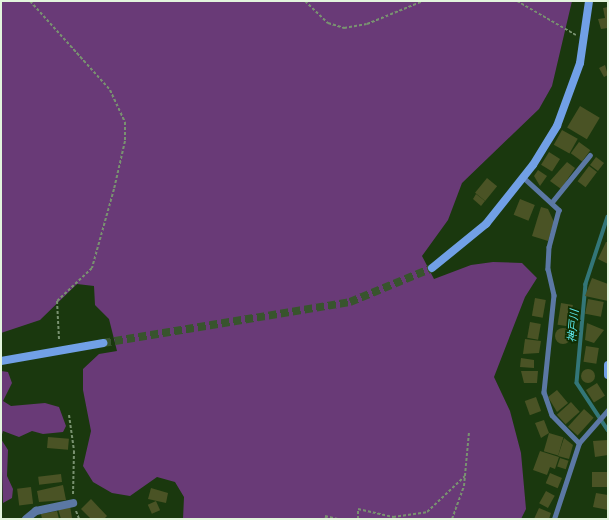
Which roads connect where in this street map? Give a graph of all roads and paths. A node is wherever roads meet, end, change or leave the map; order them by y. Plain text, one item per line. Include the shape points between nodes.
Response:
1 (30, 1) edge
2 (305, 1) edge
3 (423, 1) edge
4 (517, 1) edge
5 (589, 1) edge
6 (584, 40) junction
7 (590, 155) dead end
8 (523, 177) junction
9 (552, 202) junction
10 (432, 268) tunnel mouth
11 (59, 339) dead end
12 (103, 343) tunnel mouth
13 (1, 361) edge
14 (608, 365) edge
15 (608, 374) edge
16 (608, 410) edge
17 (69, 415) dead end
18 (469, 432) dead end
19 (579, 443) junction
20 (465, 476) junction
21 (73, 503) joint
22 (26, 519) edge
23 (327, 519) edge
24 (338, 519) edge
25 (358, 519) edge
26 (452, 519) edge
27 (554, 519) edge

1 - 11 path via 110,90 125,122 125,141 92,268 57,301
2 - 3 path via 328,24 344,28 367,24
4 - 6 path
5 - 6 street
6 - 8 street via 568,105
7 - 9 lane
8 - 9 lane
8 - 10 street via 486,224
9 - 19 lane via 560,214 549,247 548,269 554,295 544,392 552,415
12 - 13 street
14 - 15 street
16 - 19 lane
17 - 21 path via 74,451
18 - 20 path
19 - 27 lane
20 - 25 path via 427,512 393,517 358,508
20 - 26 path
21 - 22 street via 36,511
23 - 24 path via 325,516

